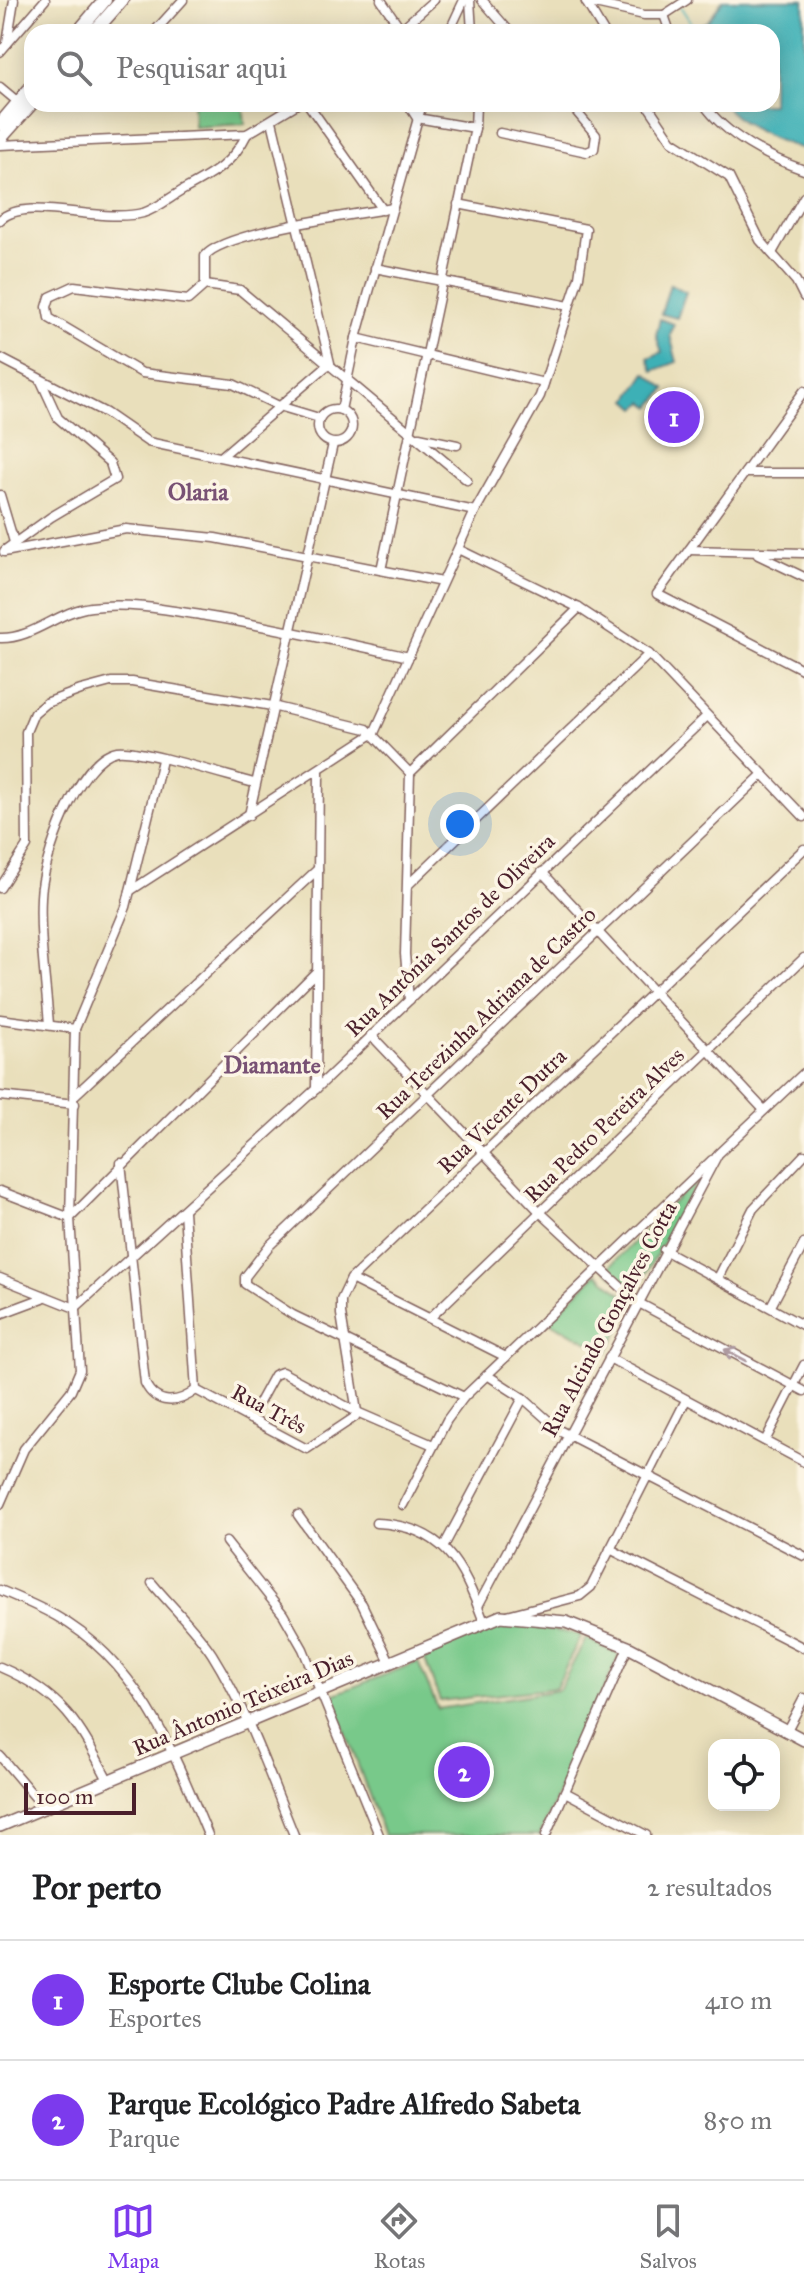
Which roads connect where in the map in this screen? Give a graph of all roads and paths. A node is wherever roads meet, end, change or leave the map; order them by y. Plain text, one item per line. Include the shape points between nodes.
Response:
1 (14, 0) edge
2 (45, 0) edge
3 (105, 0) edge
4 (122, 0) edge
5 (183, 0) edge
6 (381, 0) edge
7 (434, 0) edge
8 (467, 0) edge
9 (482, 0) edge
10 (687, 0) edge
11 (584, 1) edge
12 (667, 13) junction
13 (85, 24) edge
14 (101, 24) edge
15 (161, 24) edge
16 (395, 24) edge
17 (407, 24) edge
18 (454, 24) edge
19 (471, 24) edge
20 (503, 24) edge
21 (599, 24) edge
22 (669, 24) edge
23 (3, 48) edge
24 (0, 87) edge
25 (24, 95) edge
26 (18, 102) junction
27 (25, 112) edge
28 (285, 112) edge
29 (314, 112) edge
30 (413, 112) edge
31 (419, 112) edge
32 (476, 112) edge
33 (577, 112) edge
34 (652, 112) edge
35 (712, 112) edge
36 (417, 118) junction
37 (272, 121) junction
38 (0, 124) edge
39 (475, 128) junction
40 (500, 133) dead end
41 (247, 134) junction
42 (0, 142) edge
43 (804, 170) edge
44 (804, 197) edge
45 (458, 204) junction
46 (388, 209) junction
47 (0, 220) edge
48 (297, 225) junction
49 (772, 253) junction
50 (375, 268) junction
51 (442, 279) junction
52 (205, 285) junction
53 (804, 297) edge
54 (569, 306) junction
55 (356, 338) junction
56 (426, 355) junction
57 (1, 357) edge
58 (330, 363) junction
59 (346, 377) junction
60 (41, 380) junction
61 (544, 383) junction
62 (804, 391) edge
63 (279, 406) junction
64 (341, 410) junction
65 (319, 418) junction
66 (414, 434) junction
67 (333, 444) junction
68 (457, 445) dead end
69 (222, 456) junction
70 (745, 473) junction
71 (804, 473) edge
72 (324, 478) junction
73 (467, 480) dead end
74 (398, 493) junction
75 (0, 496) edge
76 (475, 511) junction
77 (14, 542) junction
78 (460, 550) junction
79 (689, 550) junction
80 (753, 552) junction
81 (2, 553) edge
82 (804, 553) edge
83 (307, 554) junction
84 (381, 570) junction
85 (804, 577) edge
86 (442, 582) junction
87 (579, 608) junction
88 (291, 630) junction
89 (0, 638) edge
90 (649, 654) junction
91 (409, 657) junction
92 (804, 670) edge
93 (272, 706) junction
94 (707, 716) junction
95 (374, 733) junction
96 (162, 760) junction
97 (319, 772) junction
98 (410, 773) junction
99 (763, 774) junction
100 (254, 783) junction
101 (249, 815) junction
102 (804, 817) edge
103 (804, 849) edge
104 (318, 869) junction
105 (542, 872) junction
106 (409, 884) junction
107 (0, 888) edge
108 (130, 891) junction
109 (598, 932) junction
110 (804, 958) edge
111 (315, 973) junction
112 (654, 991) junction
113 (409, 1000) junction
114 (0, 1019) edge
115 (49, 1025) junction
116 (75, 1029) junction
117 (371, 1035) junction
118 (709, 1048) junction
119 (803, 1075) edge
120 (316, 1089) junction
121 (427, 1095) junction
122 (0, 1096) edge
123 (75, 1100) junction
124 (764, 1110) junction
125 (484, 1153) junction
126 (718, 1154) junction
127 (804, 1155) edge
128 (121, 1163) junction
129 (0, 1191) edge
130 (184, 1211) junction
131 (541, 1213) junction
132 (70, 1218) junction
133 (804, 1244) edge
134 (664, 1250) junction
135 (131, 1260) junction
136 (598, 1269) junction
137 (0, 1278) edge
138 (718, 1278) junction
139 (351, 1279) junction
140 (44, 1297) junction
141 (637, 1302) junction
142 (771, 1306) junction
143 (75, 1308) junction
144 (0, 1314) edge
145 (430, 1318) junction
146 (804, 1326) edge
147 (346, 1342) junction
148 (506, 1357) junction
149 (609, 1358) junction
150 (804, 1365) edge
151 (487, 1375) junction
152 (793, 1386) junction
153 (196, 1390) junction
154 (804, 1391) edge
155 (464, 1397) junction
156 (523, 1398) junction
157 (686, 1400) junction
158 (357, 1412) junction
159 (250, 1419) junction
160 (567, 1435) junction
161 (765, 1441) junction
162 (433, 1445) junction
163 (804, 1462) edge
164 (649, 1474) junction
165 (0, 1504) edge
166 (403, 1505) dead end
167 (298, 1515) dead end
168 (376, 1523) dead end
169 (226, 1542) dead end
170 (444, 1546) junction
171 (610, 1549) junction
172 (804, 1556) edge
173 (152, 1583) dead end
174 (0, 1590) edge
175 (478, 1606) junction
176 (501, 1616) junction
177 (484, 1622) junction
178 (628, 1647) junction
179 (804, 1648) edge
180 (390, 1662) junction
181 (0, 1667) edge
182 (322, 1692) junction
183 (804, 1698) edge
184 (249, 1722) junction
185 (786, 1732) junction
186 (804, 1740) edge
187 (174, 1754) junction
188 (0, 1756) edge
189 (109, 1782) junction
190 (565, 1792) junction
191 (45, 1809) junction
192 (0, 1826) edge
193 (208, 1835) edge
194 (294, 1835) edge
195 (379, 1835) edge
196 (546, 1835) edge
197 (646, 1835) edge

1 - 23 street
2 - 23 street
3 - 13 main road
4 - 14 main road
5 - 15 street
6 - 16 street
7 - 17 street
8 - 18 street
8 - 19 street
9 - 20 street
10 - 12 street
11 - 12 street via 644,15
11 - 21 street
12 - 22 street
24 - 26 street
25 - 26 main road
26 - 38 main road
27 - 42 main road
28 - 37 street
29 - 46 street
30 - 36 street
31 - 36 street
32 - 39 street
33 - 40 street via 596,135 594,149 587,152
34 - 49 street via 672,141 729,177 760,240
35 - 43 street via 760,151
36 - 39 street
36 - 46 street
37 - 41 street
37 - 48 street
39 - 45 street
41 - 42 street
41 - 47 street via 238,154 217,173 145,213 99,217 22,208
44 - 49 street
45 - 51 street
45 - 54 street via 586,229
46 - 48 street
46 - 50 street
48 - 52 street via 210,248
48 - 58 street
49 - 53 street
50 - 51 street
50 - 55 street
51 - 54 street
51 - 56 street
52 - 58 street via 240,290
52 - 63 street via 188,300 74,286 50,297 47,307 49,318 142,373 221,381
54 - 61 street
55 - 56 street
55 - 59 street
56 - 61 street
56 - 66 street
57 - 60 street
58 - 59 street
58 - 63 street
59 - 64 street
59 - 66 street
60 - 69 street via 106,413 148,442
60 - 77 street via 58,418 110,463 115,479
61 - 76 street
62 - 70 street
63 - 65 street
63 - 69 street
64 - 65 street via 331,409
64 - 67 street via 352,421 351,432
65 - 67 street via 319,435
66 - 68 street
66 - 73 street
66 - 74 street
67 - 72 street
69 - 72 street
70 - 71 street
70 - 79 street
72 - 74 street
72 - 83 street
74 - 76 street
74 - 84 street
75 - 77 street
76 - 78 street
77 - 81 street
78 - 86 street
78 - 87 street
79 - 80 street
79 - 92 street via 657,594
80 - 82 street
80 - 85 street
81 - 83 street via 126,529
83 - 84 street
83 - 88 street
84 - 86 street
86 - 91 street
87 - 90 street
87 - 98 street
88 - 89 street via 154,607 114,606 60,615 30,632
88 - 91 street
88 - 93 street
90 - 94 street
90 - 106 street
91 - 95 street
93 - 95 street
93 - 100 street
93 - 107 street via 122,681 39,707 26,732 27,839 22,858
94 - 99 street
94 - 105 street, Rua Antônia Santos de Oliveira
95 - 97 street
95 - 98 street
96 - 100 street
96 - 108 street
96 - 115 street via 130,751 107,755 95,762 76,789 43,876
97 - 101 street
97 - 104 street
98 - 106 street
99 - 102 street
99 - 109 street, Rua Terezinha Adriana de Castro
100 - 101 street
101 - 108 street
103 - 112 street, Rua Vicente Dutra
104 - 111 street
104 - 123 street
105 - 109 street
105 - 113 street, Rua Antônia Santos de Oliveira
106 - 113 street
108 - 116 street
109 - 112 street
109 - 121 street, Rua Terezinha Adriana de Castro
110 - 118 street, Rua Pedro Pereira Alves
111 - 120 street
111 - 128 street
112 - 118 street
112 - 125 street, Rua Vicente Dutra
113 - 117 street, Rua Antônia Santos de Oliveira
114 - 115 street
115 - 116 street
116 - 123 street
117 - 120 street, Rua Antônia Santos de Oliveira
117 - 121 street
118 - 124 street
118 - 131 street, Rua Pedro Pereira Alves
119 - 124 street, Rua Alcindo Gonçalves Cotta
120 - 130 street, Rua Antônia Santos de Oliveira
121 - 125 street
121 - 147 street, Rua Terezinha Adriana de Castro via 269,1246 245,1277 245,1284 293,1315
122 - 123 street
123 - 132 street
124 - 126 street, Rua Alcindo Gonçalves Cotta
125 - 131 street
125 - 139 street, Rua Vicente Dutra
126 - 134 street, Rua Alcindo Gonçalves Cotta
126 - 136 street
127 - 138 street via 753,1209
128 - 132 street
128 - 135 street
129 - 132 street
130 - 135 street, Rua Antônia Santos de Oliveira
130 - 153 street
131 - 136 street
131 - 145 street, Rua Pedro Pereira Alves
132 - 143 street
133 - 142 street
134 - 138 street
134 - 141 street, Rua Alcindo Gonçalves Cotta
135 - 143 street, Rua Antônia Santos de Oliveira
135 - 153 street via 143,1368 151,1394 162,1401 179,1400
136 - 141 street
136 - 148 street
137 - 140 street
138 - 142 street
139 - 145 street
139 - 147 street via 341,1300
140 - 143 street
140 - 144 street
141 - 149 street, Rua Alcindo Gonçalves Cotta
152 -> 141 street
142 - 146 street
143 - 165 street via 78,1381 24,1449
145 - 148 street
147 - 155 street
147 - 158 street
148 - 151 street
149 - 157 street
149 - 160 street, Rua Alcindo Gonçalves Cotta
150 - 152 street
151 - 155 street
151 - 156 street
152 - 154 street
152 - 161 street
153 - 159 street, Rua Três
155 - 162 street
156 - 160 street
156 - 170 street
157 - 161 street
157 - 164 street
158 - 159 street, Rua Três via 307,1449
158 - 159 street via 282,1372 274,1375
158 - 162 street
160 - 164 street
160 - 175 street, Rua Alcindo Gonçalves Cotta
161 - 163 street
162 - 166 street
164 - 171 street
164 - 172 street
167 - 180 street via 362,1604
168 - 170 street via 407,1524
169 - 182 street via 283,1614
170 - 175 street
171 - 176 street via 591,1587 580,1596
171 - 179 street
173 - 184 street via 210,1651
174 - 187 street via 57,1616 104,1651 137,1689
175 - 177 street
176 - 177 main road, Rua Ântonio Teixeira Dias
176 - 178 main road via 566,1622
177 - 180 main road, Rua Ântonio Teixeira Dias
178 - 185 main road
178 - 190 street
180 - 182 main road, Rua Ântonio Teixeira Dias
181 - 189 street via 31,1681 78,1722
182 - 184 main road, Rua Ântonio Teixeira Dias
182 - 195 street
183 - 185 street
184 - 187 main road, Rua Ântonio Teixeira Dias
184 - 194 street
185 - 186 main road
187 - 189 main road, Rua Ântonio Teixeira Dias
187 - 193 street
188 - 191 street
189 - 191 main road, Rua Ântonio Teixeira Dias
190 - 196 street
190 - 197 street
191 - 192 main road, Rua Ântonio Teixeira Dias

